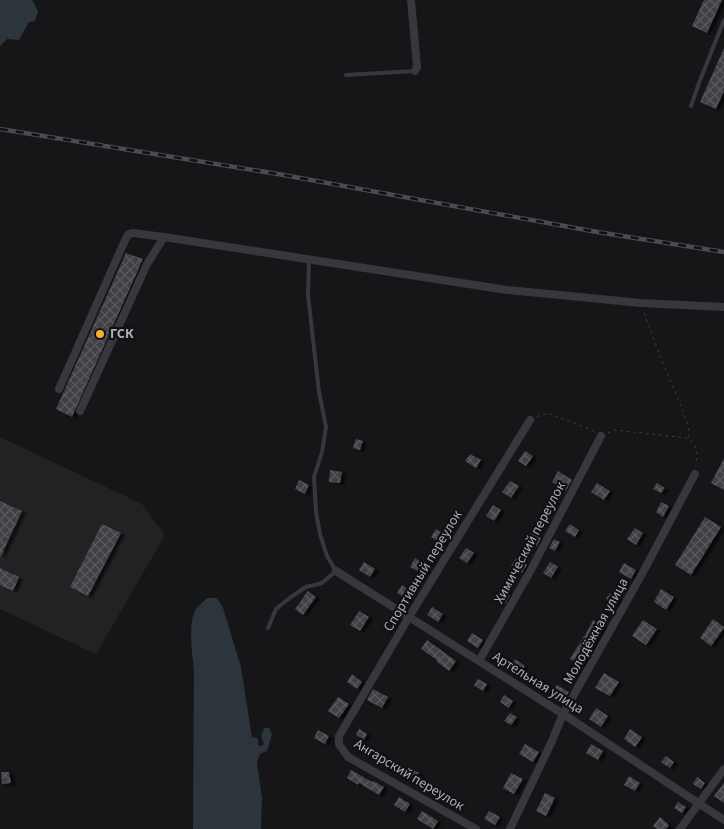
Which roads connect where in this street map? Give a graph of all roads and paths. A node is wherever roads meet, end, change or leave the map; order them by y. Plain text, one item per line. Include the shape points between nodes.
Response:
1 (411, 0) edge
2 (724, 20) edge
3 (415, 71) joint
4 (346, 75) dead end
5 (691, 106) dead end
6 (164, 237) junction
7 (309, 260) junction
8 (641, 303) junction
9 (724, 307) edge
10 (59, 389) dead end
11 (80, 411) dead end
12 (530, 420) joint
13 (601, 436) junction
14 (689, 438) junction
15 (695, 474) joint
16 (336, 571) junction
17 (409, 617) junction
18 (268, 628) dead end
19 (479, 661) junction
20 (564, 714) junction
21 (339, 736) joint
22 (724, 768) edge
23 (700, 803) junction
24 (724, 820) edge
25 (476, 829) edge
26 (510, 829) edge
27 (680, 829) edge

1 - 3 street
2 - 5 lane
3 - 4 lane
6 - 7 street
6 - 10 street via 133,233 126,238
6 - 11 street via 147,264
7 - 8 street via 507,290
7 - 16 lane via 308,294 326,427 314,477 316,512 327,556
8 - 9 street
8 - 14 path via 688,424
12 - 13 path via 550,414
12 - 17 street, Спортивный переулок
13 - 14 path via 615,430
13 - 19 street, Химический переулок
14 - 15 path via 697,450
15 - 20 street, Молодёжная улица
16 - 17 street, Артельная улица
16 - 18 lane via 322,583 306,587 291,597 276,610
17 - 19 street, Артельная улица
17 - 21 street, Спортивный переулок
19 - 20 street, Артельная улица
20 - 23 street, Артельная улица
20 - 26 street, Молодёжная улица
21 - 25 street, Ангарский переулок via 339,744 348,757
22 - 23 street
23 - 24 street, Артельная улица
23 - 27 street

